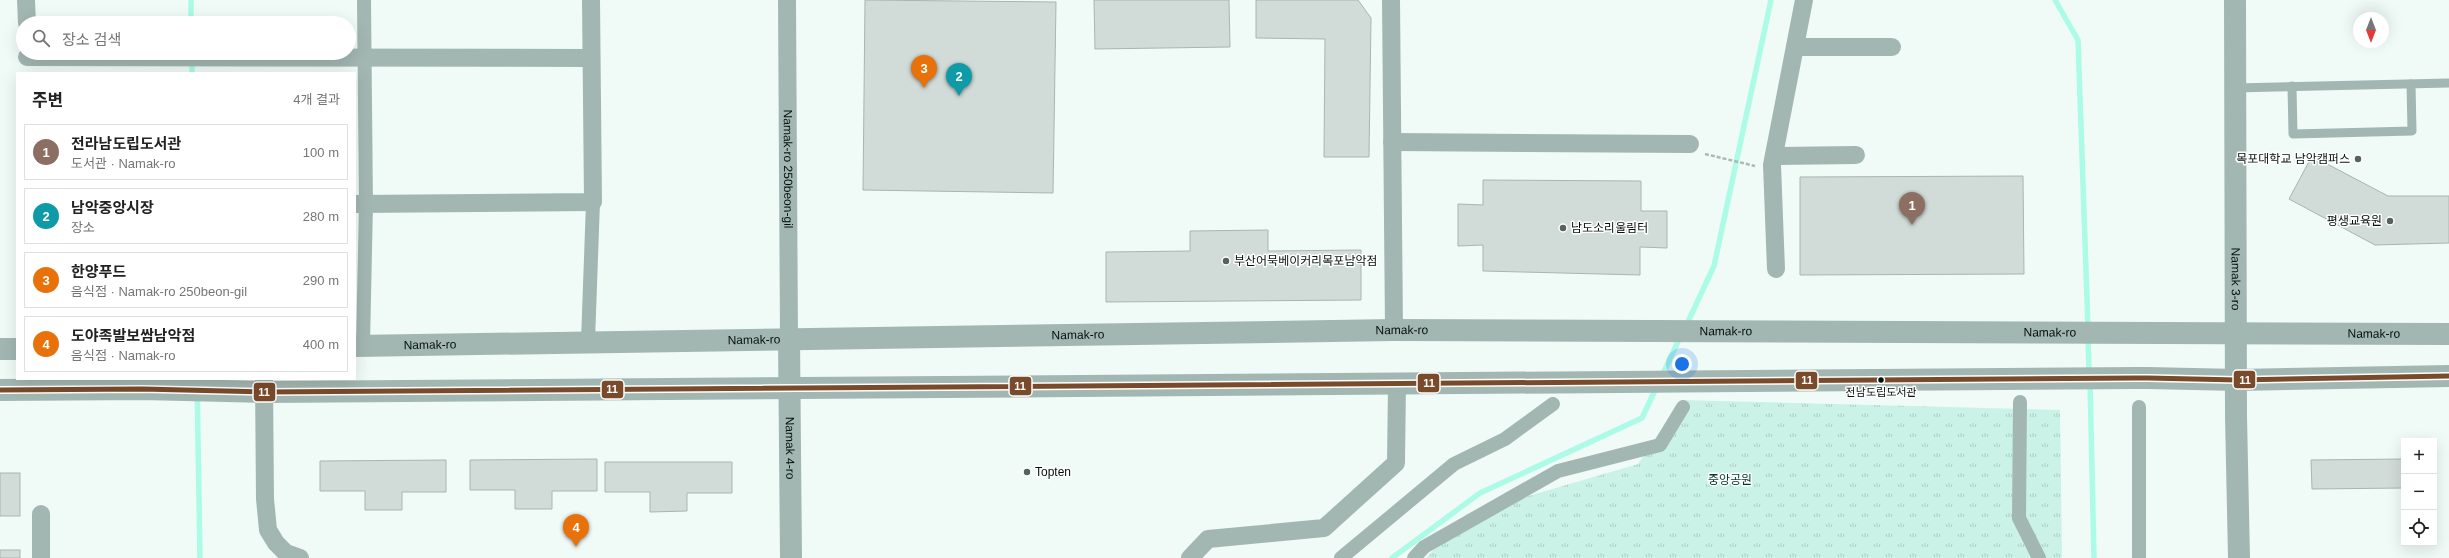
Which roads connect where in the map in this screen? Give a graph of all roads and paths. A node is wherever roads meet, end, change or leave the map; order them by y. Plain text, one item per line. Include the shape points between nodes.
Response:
1 (26, 0) edge
2 (364, 0) edge
3 (591, 0) edge
4 (787, 0) edge
5 (1391, 0) edge
6 (1804, 0) edge
7 (2235, 0) edge
8 (27, 16) edge
9 (1795, 47) junction
10 (1892, 47) dead end
11 (356, 57) edge
12 (366, 57) junction
13 (592, 58) junction
14 (55, 60) edge
15 (28, 61) edge
16 (2449, 83) edge
17 (2411, 84) junction
18 (2292, 86) junction
19 (2235, 88) junction
20 (1392, 142) junction
21 (1690, 144) dead end
22 (1856, 155) dead end
23 (1716, 156) dead end
24 (1768, 162) junction
25 (593, 202) junction
26 (360, 204) edge
27 (1776, 269) dead end
28 (1394, 330) junction
29 (2236, 333) junction
30 (2449, 334) edge
31 (789, 338) junction
32 (588, 342) junction
33 (359, 346) edge
34 (0, 349) edge
35 (16, 349) edge
36 (2449, 376) edge
37 (2238, 380) junction
38 (1397, 384) junction
39 (258, 387) edge
40 (790, 388) junction
41 (0, 390) edge
42 (2020, 402) dead end
43 (1553, 404) dead end
44 (1684, 407) dead end
45 (2139, 407) dead end
46 (41, 514) dead end
47 (41, 558) edge
48 (300, 558) edge
49 (791, 558) edge
50 (1190, 558) edge
51 (1341, 558) edge
52 (1414, 558) edge
53 (2039, 558) edge
54 (2139, 558) edge
55 (2239, 558) edge

1 - 8 street
2 - 12 street
3 - 13 street
4 - 31 street, Namak-ro 250beon-gil
5 - 20 street
6 - 9 street
7 - 19 street, Namak 3-ro
9 - 10 street
9 - 24 street
11 - 12 street
12 - 13 street
12 - 26 street
13 - 25 street
14 - 15 street
16 - 17 lane
17 - 18 lane
17 - 18 lane via 2412,131 2293,134
18 - 19 lane
19 - 29 street, Namak 3-ro
20 - 21 street
20 - 28 street
22 - 24 street
23 - 24 path
24 - 27 street via 1772,165
25 - 26 street
25 - 32 street
26 - 33 street
28 - 29 street, Namak-ro
28 - 31 street, Namak-ro
29 - 30 street, Namak-ro
29 - 37 street, Namak 3-ro
31 - 32 street, Namak-ro
31 - 40 street, Namak 4-ro
32 - 33 street, Namak-ro
34 - 35 street
36 - 37 street
37 - 38 street via 1596,380
37 - 55 street, Namak 3-ro via 2236,416
38 - 40 street
38 - 50 street via 1396,463 1324,528 1208,539
39 - 40 street
39 - 41 street
39 - 48 street via 268,530 286,553
40 - 49 street, Namak 4-ro
42 - 53 street via 2019,518
43 - 51 street via 1505,439 1454,464
44 - 52 street via 1660,445 1558,471 1424,547
45 - 54 street
46 - 47 street

